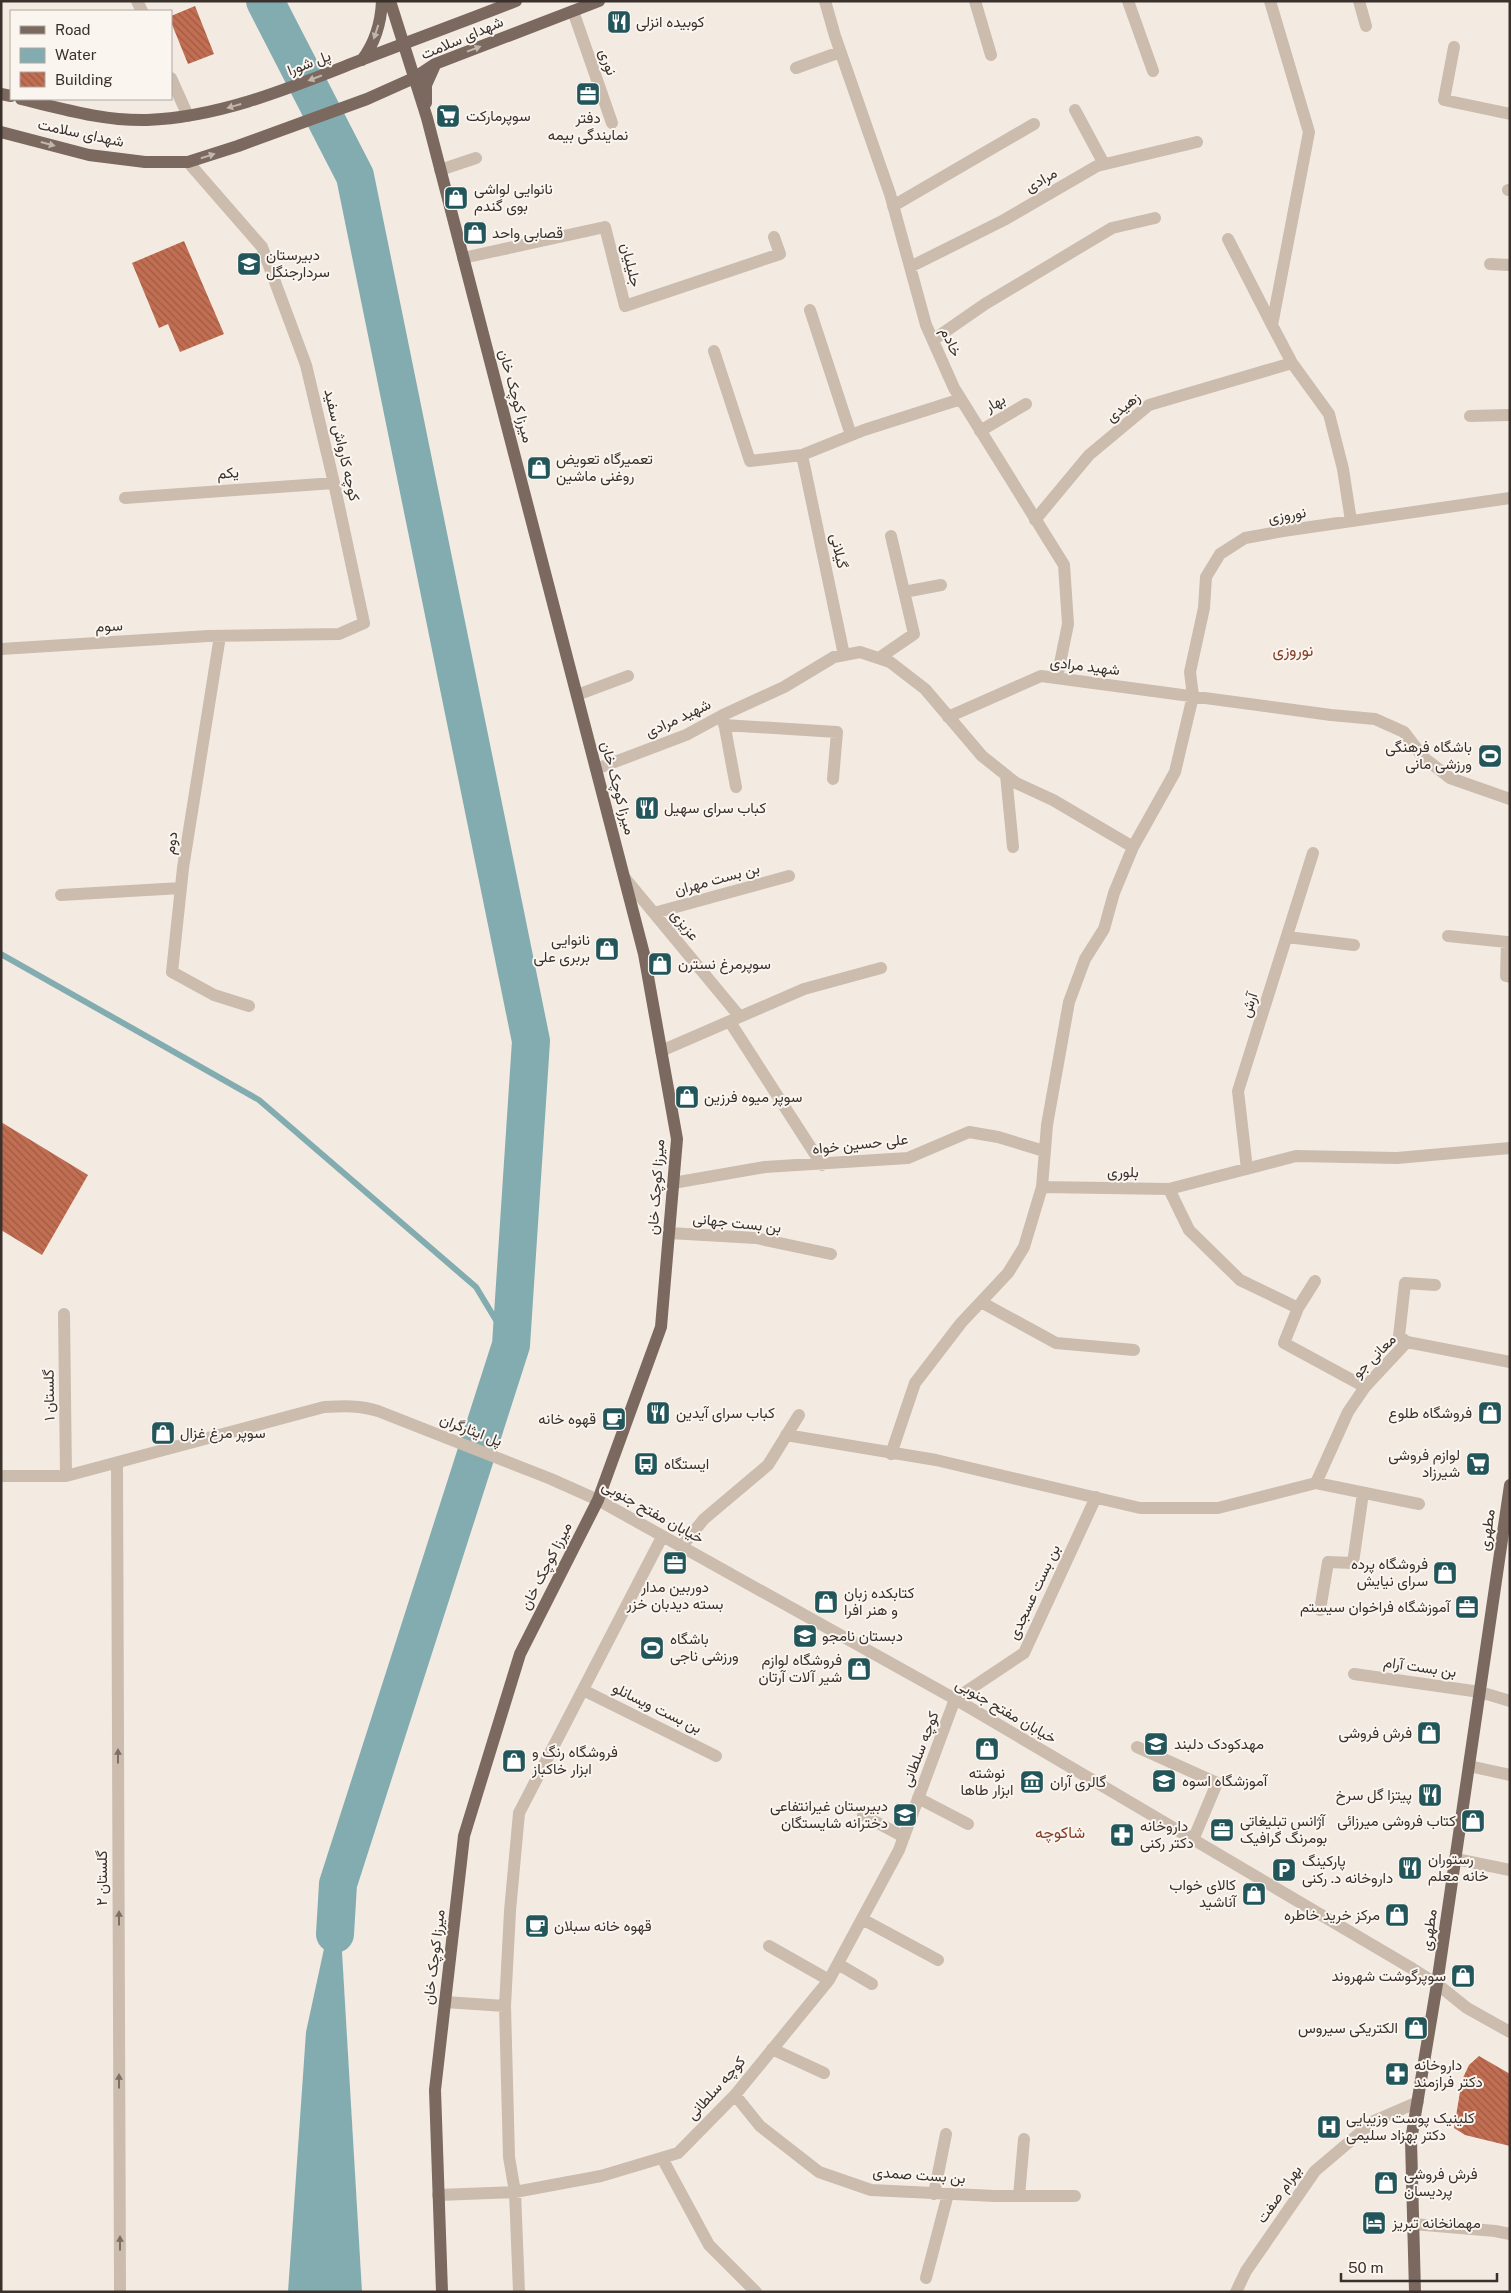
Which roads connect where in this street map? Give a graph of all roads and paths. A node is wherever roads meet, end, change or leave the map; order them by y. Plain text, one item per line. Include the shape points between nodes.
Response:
1 (382, 1) edge
2 (390, 1) edge
3 (516, 1) edge
4 (599, 1) edge
5 (825, 1) edge
6 (975, 1) edge
7 (1128, 1) edge
8 (1270, 1) edge
9 (1359, 1) edge
10 (573, 11) junction
11 (1366, 26) dead end
12 (403, 45) junction
13 (1454, 47) dead end
14 (840, 52) junction
15 (992, 55) dead end
16 (362, 60) junction
17 (435, 64) junction
18 (349, 65) joint
19 (796, 68) dead end
20 (1153, 72) dead end
21 (414, 78) junction
22 (172, 80) edge
23 (281, 92) joint
24 (25, 100) edge
25 (1075, 110) dead end
26 (1510, 114) edge
27 (188, 116) junction
28 (427, 118) junction
29 (612, 124) dead end
30 (1034, 124) dead end
31 (1, 132) edge
32 (1197, 142) dead end
33 (476, 158) dead end
34 (188, 162) junction
35 (1104, 164) junction
36 (440, 170) junction
37 (893, 206) junction
38 (1156, 218) dead end
39 (774, 237) dead end
40 (1228, 239) dead end
41 (463, 258) junction
42 (1490, 264) dead end
43 (1510, 265) edge
44 (910, 267) junction
45 (810, 310) dead end
46 (1272, 325) junction
47 (933, 340) junction
48 (714, 351) dead end
49 (1292, 363) junction
50 (961, 399) junction
51 (1026, 404) dead end
52 (1510, 415) edge
53 (1470, 416) dead end
54 (980, 431) junction
55 (851, 436) junction
56 (802, 455) junction
57 (334, 483) junction
58 (125, 498) dead end
59 (1510, 498) edge
60 (1035, 520) junction
61 (1351, 521) junction
62 (891, 536) dead end
63 (941, 585) dead end
64 (904, 592) junction
65 (220, 636) junction
66 (1, 649) edge
67 (844, 655) junction
68 (879, 658) junction
69 (628, 676) dead end
70 (1057, 678) junction
71 (577, 695) junction
72 (1193, 696) junction
73 (948, 717) junction
74 (724, 720) junction
75 (596, 769) junction
76 (1006, 775) junction
77 (833, 779) dead end
78 (736, 787) dead end
79 (1510, 800) edge
80 (1013, 847) dead end
81 (1133, 847) junction
82 (1313, 853) dead end
83 (789, 876) dead end
84 (624, 877) junction
85 (181, 888) junction
86 (61, 895) dead end
87 (654, 913) junction
88 (1448, 936) dead end
89 (1287, 937) junction
90 (1354, 945) dead end
91 (881, 968) dead end
92 (1510, 977) edge
93 (248, 1006) dead end
94 (735, 1020) junction
95 (661, 1051) junction
96 (1510, 1148) edge
97 (1044, 1151) junction
98 (822, 1165) junction
99 (1247, 1169) junction
100 (673, 1183) junction
101 (1042, 1187) junction
102 (1169, 1189) junction
103 (669, 1233) junction
104 (831, 1254) dead end
105 (1315, 1281) dead end
106 (1435, 1285) dead end
107 (981, 1302) junction
108 (1298, 1308) junction
109 (64, 1314) dead end
110 (1407, 1342) junction
111 (1134, 1350) dead end
112 (1510, 1362) edge
113 (1365, 1387) junction
114 (799, 1415) dead end
115 (786, 1435) junction
116 (891, 1454) junction
117 (117, 1463) junction
118 (1, 1476) edge
119 (66, 1476) junction
120 (551, 1479) joint
121 (1316, 1483) junction
122 (1510, 1487) edge
123 (1363, 1493) junction
124 (1096, 1497) junction
125 (598, 1500) junction
126 (1419, 1504) dead end
127 (662, 1536) junction
128 (682, 1546) junction
129 (1320, 1610) dead end
130 (1354, 1674) dead end
131 (582, 1690) junction
132 (1480, 1692) junction
133 (955, 1699) junction
134 (1510, 1701) edge
135 (1137, 1747) dead end
136 (716, 1756) dead end
137 (1469, 1766) junction
138 (1510, 1775) edge
139 (918, 1798) junction
140 (863, 1816) dead end
141 (968, 1824) dead end
142 (904, 1837) junction
143 (1194, 1840) junction
144 (1456, 1859) junction
145 (1510, 1870) edge
146 (862, 1918) junction
147 (769, 1946) dead end
148 (938, 1960) dead end
149 (838, 1964) junction
150 (829, 1980) junction
151 (872, 1984) dead end
152 (1438, 1984) junction
153 (445, 2002) junction
154 (505, 2006) junction
155 (1510, 2032) edge
156 (772, 2050) junction
157 (824, 2073) dead end
158 (735, 2094) junction
159 (1418, 2102) junction
160 (946, 2134) dead end
161 (1024, 2139) dead end
162 (662, 2158) junction
163 (514, 2192) junction
164 (438, 2194) junction
165 (934, 2194) junction
166 (948, 2194) junction
167 (1019, 2196) junction
168 (1075, 2196) dead end
169 (1413, 2224) junction
170 (1510, 2234) edge
171 (926, 2278) dead end
172 (120, 2292) edge
173 (442, 2292) edge
174 (519, 2292) edge
175 (756, 2292) edge
176 (1236, 2292) edge
177 (1415, 2292) edge

1 -> 16 main road via 381,19 371,48
2 - 12 main road, میرزا کوچک خان
3 - 12 main road, شهدای سلامت
4 - 10 main road, شهدای سلامت
5 - 14 street, خادم
6 - 15 street
7 - 20 street
8 - 46 street via 1309,132
9 - 11 street
17 -> 10 main road, شهدای سلامت
10 - 29 street, نوری
12 - 16 main road, شهدای سلامت
12 - 21 main road, میرزا کوچک خان
13 - 26 street via 1444,100
14 - 19 street
14 - 37 street, خادم
16 - 18 main road, شهدای سلامت
17 - 21 main road, شهدای سلامت
17 - 28 main road via 426,85
18 -> 23 main road, پل شورا
21 - 28 main road, میرزا کوچک خان
34 -> 21 main road, شهدای سلامت via 299,125
22 - 27 street
23 -> 27 main road, شهدای سلامت
24 - 27 main road, شهدای سلامت via 98,118 146,120
25 - 35 street
28 - 36 main road, میرزا کوچک خان
30 - 37 street
31 -> 34 main road, شهدای سلامت via 89,155 145,162
32 - 35 street, مرادی
33 - 36 street
34 - 57 street, کوچه کارواش سفید via 262,247 306,365
35 - 44 street, مرادی via 1004,220
36 - 41 main road, میرزا کوچک خان
37 - 44 street, خادم
38 - 47 street via 1112,228 985,304
39 - 41 street, جلیلیان via 780,254 625,306 605,227
40 - 46 street
41 - 71 main road, میرزا کوچک خان
42 - 43 street
44 - 47 street, خادم
45 - 55 street
46 - 49 street
47 - 50 street, خادم
48 - 56 street via 750,461
49 - 60 street, زهیدی via 1149,405 1089,455
49 - 61 street via 1329,414 1343,468
50 - 54 street, خادم
50 - 55 street
51 - 54 street, بهار
52 - 53 street
54 - 60 street, خادم
55 - 56 street
56 - 67 street, گیلانی
57 - 58 street, یکم
57 - 65 street, کوچه کارواش سفید via 364,623 339,634
59 - 61 street, نوروزی
60 - 70 street, خادم via 1064,565 1068,624
61 - 72 street, نوروزی via 1246,538 1220,554 1206,577 1204,608 1190,672
62 - 64 street
63 - 64 street
64 - 68 street via 914,634
65 - 66 street, سوم
65 - 85 street, دوم
67 - 68 street, شهید مرادی via 860,652
67 - 74 street, شهید مرادی via 834,657
68 - 73 street, شهید مرادی via 890,662 925,689
69 - 71 street
70 - 72 street, شهید مرادی
70 - 73 street, شهید مرادی via 1041,676
71 - 75 main road, میرزا کوچک خان
72 - 79 street, شهید مرادی via 1375,719 1404,732 1423,757 1450,778
72 - 81 street via 1174,772
73 - 76 street via 982,756
74 - 75 street, شهید مرادی
74 - 77 street via 837,732
74 - 78 street
75 - 84 main road, میرزا کوچک خان
76 - 80 street
76 - 81 street
81 - 97 street via 1104,928 1085,959 1069,1002
82 - 89 street, آرش
83 - 87 street, بن بست مهران
84 - 87 street, عزیزی
84 - 95 main road, میرزا کوچک خان via 644,954
85 - 86 street
85 - 93 street, دوم via 172,972 214,995
87 - 94 street, عزیزی
88 - 92 street via 1507,942 1506,976
89 - 90 street
89 - 99 street, آرش via 1238,1091
91 - 94 street via 804,988
94 - 95 street
94 - 98 street, عزیزی
95 - 100 main road, میرزا کوچک خان via 677,1139
96 - 99 street, بلوری via 1398,1158 1296,1156
97 - 98 street, علی حسین خواه via 969,1132 908,1158
97 - 101 street
98 - 100 street, علی حسین خواه via 765,1167
99 - 102 street, بلوری
100 - 103 main road, میرزا کوچک خان
101 - 102 street, بلوری
101 - 107 street via 1024,1247 1008,1273
102 - 108 street via 1189,1230 1240,1280
103 - 104 street, بن بست جهانی via 756,1238
103 - 125 main road, میرزا کوچک خان via 661,1327
105 - 108 street
106 - 110 street via 1405,1283 1399,1336
107 - 111 street via 1056,1343
107 - 116 street via 915,1383
108 - 113 street via 1284,1343
109 - 119 street, گلستان ۱
110 - 112 street, معانی جو
110 - 113 street, معانی جو
113 - 121 street, معانی جو via 1348,1412
114 - 115 street
115 - 116 street
115 - 128 street via 768,1465 704,1519
116 - 124 street via 936,1460
117 - 119 street, پل ایثارگران
117 - 120 street, پل ایثارگران via 324,1407 348,1405 378,1411
172 -> 117 street, گلستان ۲
118 - 119 street, پل ایثارگران
120 - 125 street, خیابان مفتح جنوبی
121 - 123 street
121 - 124 street via 1218,1508 1140,1508
122 - 132 main road, مطهری
123 - 126 street
123 - 129 street via 1353,1563 1328,1562
124 - 133 street, بن بست عسجدی via 1024,1653
125 - 127 street, خیابان مفتح جنوبی
125 - 153 main road, میرزا کوچک خان via 520,1654 464,1836
127 - 128 street, خیابان مفتح جنوبی
127 - 131 street
128 - 133 street, خیابان مفتح جنوبی
130 - 132 street, بن بست آرام
131 - 136 street, بن بست ویسانلو
131 - 154 street via 519,1813
132 - 134 street, بن بست آرام
132 - 137 main road, مطهری
133 - 139 street, کوچه سلطانی
133 - 143 street, خیابان مفتح جنوبی
135 - 143 street via 1217,1783
137 - 138 street
137 - 144 main road, مطهری
139 - 141 street
139 - 142 street, کوچه سلطانی
140 - 142 street
142 - 146 street, کوچه سلطانی
143 - 152 street, خیابان مفتح جنوبی
144 - 145 street
144 - 152 main road, مطهری
146 - 148 street
146 - 149 street, کوچه سلطانی
147 - 150 street
149 - 150 street, کوچه سلطانی
149 - 151 street
150 - 156 street, کوچه سلطانی
152 - 155 street, خیابان مفتح جنوبی via 1467,2008
152 - 159 main road, مطهری
153 - 154 street
153 - 164 main road, میرزا کوچک خان via 434,2090
154 - 163 street via 509,2157
156 - 157 street
156 - 158 street, کوچه سلطانی
158 - 162 street, کوچه سلطانی via 678,2153
158 - 165 street, بن بست صمدی via 760,2126 818,2172 871,2190
159 - 169 main road, مطهری via 1411,2140
159 - 176 street, بهرام صفت via 1374,2121 1314,2171 1246,2271
160 - 165 street
161 - 167 street
162 - 163 street, کوچه سلطانی via 601,2176
162 - 175 street via 709,2245
163 - 164 street, کوچه سلطانی
163 - 174 street
164 - 173 main road, میرزا کوچک خان
165 - 166 street, بن بست صمدی
166 - 167 street, بن بست صمدی
166 - 171 street
167 - 168 street, بن بست صمدی
169 - 170 street
169 - 177 main road, مطهری

